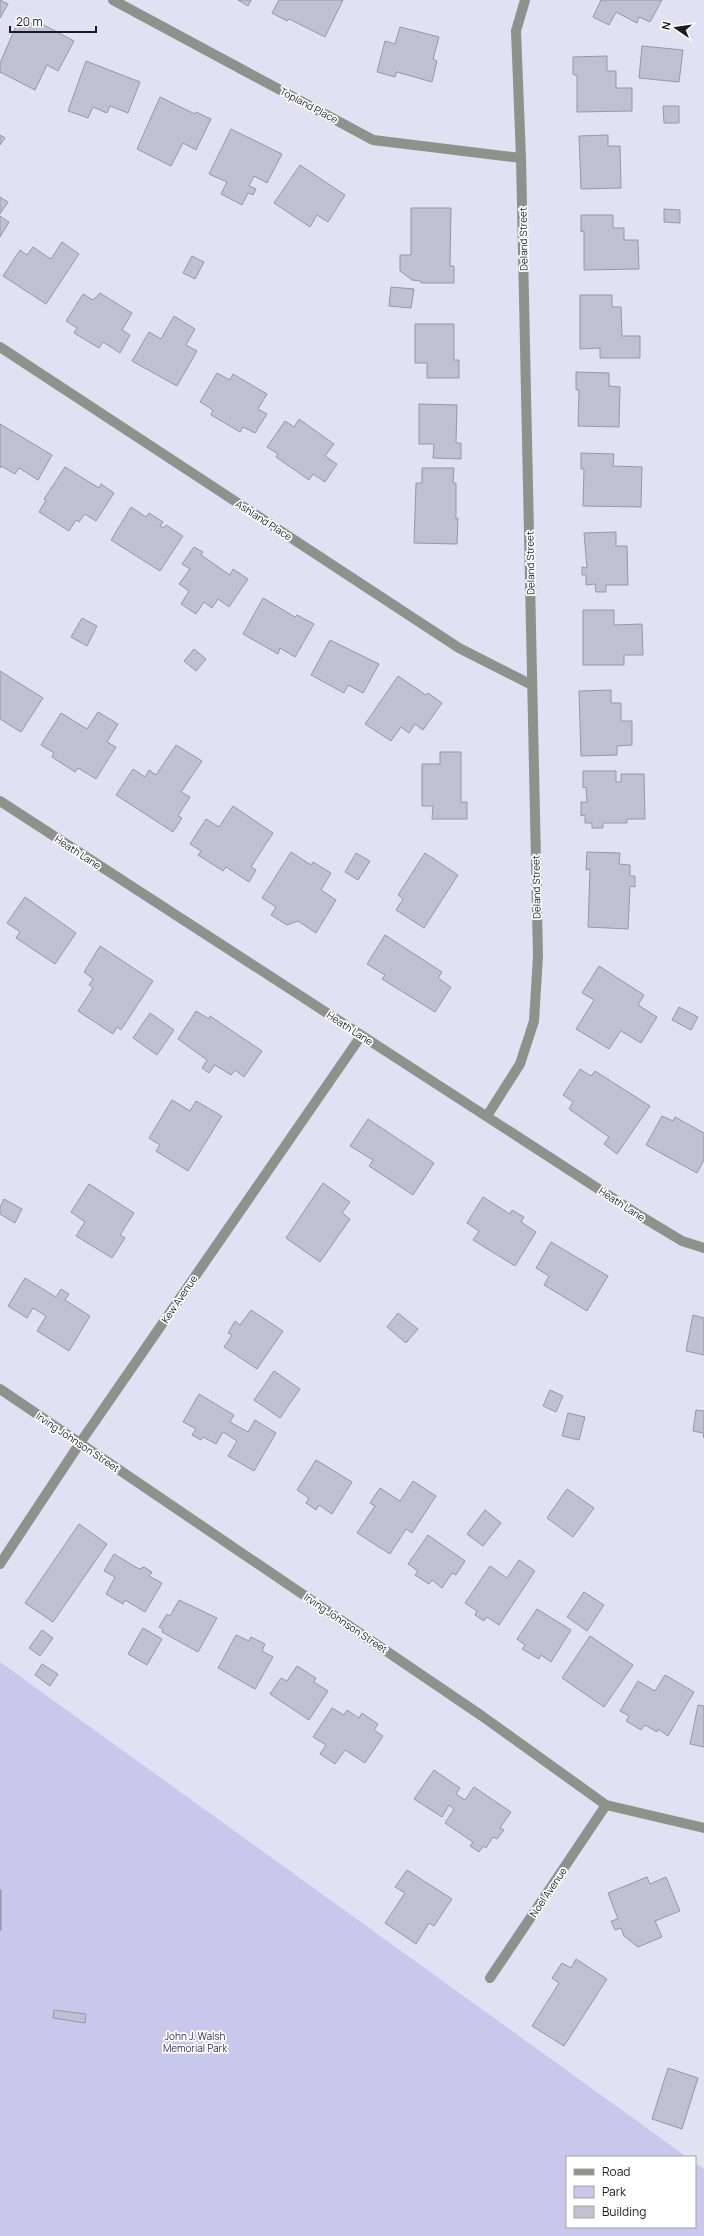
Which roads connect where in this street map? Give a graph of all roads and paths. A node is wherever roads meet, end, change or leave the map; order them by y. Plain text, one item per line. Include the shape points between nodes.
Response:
1 (113, 0) edge
2 (525, 0) edge
3 (521, 158) junction
4 (0, 347) edge
5 (532, 684) junction
6 (0, 801) edge
7 (361, 1036) junction
8 (487, 1116) junction
9 (704, 1248) edge
10 (0, 1389) edge
11 (80, 1443) junction
12 (0, 1564) edge
13 (606, 1805) junction
14 (704, 1828) edge
15 (490, 1978) dead end

1 - 3 street, Topland Place via 373,140
2 - 3 street, Deland Street via 516,31
3 - 5 street, Deland Street
4 - 5 street, Ashland Place via 459,648
5 - 8 street, Deland Street via 538,956 534,1021 520,1064
6 - 7 street, Heath Lane
7 - 8 street, Heath Lane
7 - 11 street, Kew Avenue
8 - 9 street, Heath Lane via 634,1212 682,1241
10 - 11 street, Irving Johnson Street
11 - 12 street, Kew Avenue
11 - 13 street, Irving Johnson Street via 482,1716
13 - 14 street, Irving Johnson Street
13 - 15 street, Noel Avenue

